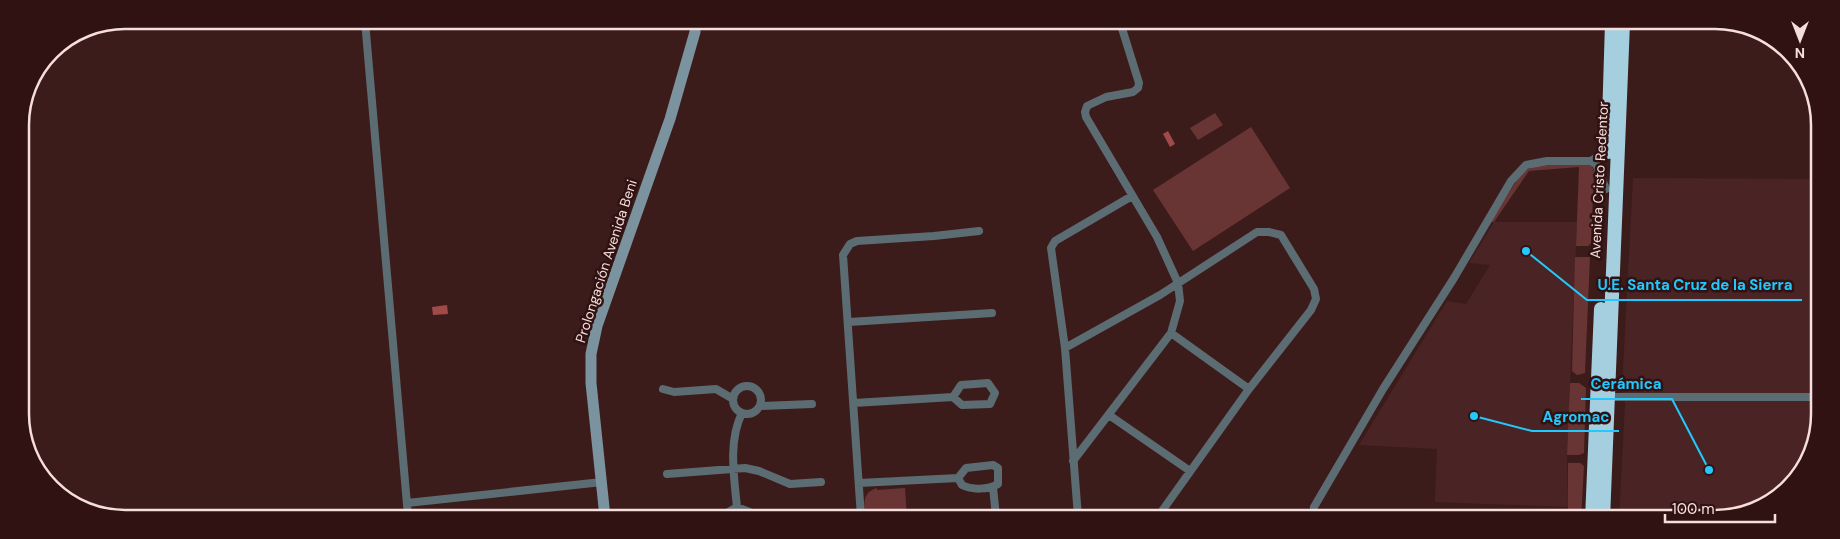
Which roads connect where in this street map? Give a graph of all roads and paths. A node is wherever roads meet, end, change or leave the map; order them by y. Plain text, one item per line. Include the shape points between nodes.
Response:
1 (366, 29) edge
2 (695, 29) edge
3 (1122, 29) edge
4 (1612, 29) edge
5 (1622, 29) edge
6 (1608, 139) junction
7 (1591, 161) junction
8 (1606, 189) junction
9 (1132, 196) junction
10 (979, 231) dead end
11 (1178, 283) junction
12 (992, 313) dead end
13 (849, 322) junction
14 (1170, 333) junction
15 (1065, 348) junction
16 (663, 389) dead end
17 (1249, 389) junction
18 (953, 397) junction
19 (1608, 397) junction
20 (1811, 397) edge
21 (733, 399) junction
22 (854, 403) junction
23 (812, 404) dead end
24 (760, 406) junction
25 (742, 413) junction
26 (1109, 415) junction
27 (1073, 461) junction
28 (734, 469) junction
29 (1190, 471) junction
30 (667, 474) dead end
31 (958, 478) junction
32 (602, 482) junction
33 (821, 482) dead end
34 (859, 483) junction
35 (993, 487) junction
36 (407, 503) junction
37 (1314, 507) dead end
38 (737, 508) junction
39 (408, 510) edge
40 (604, 510) edge
41 (733, 510) edge
42 (743, 510) edge
43 (861, 510) edge
44 (995, 510) edge
45 (1077, 510) edge
46 (1163, 510) edge
47 (1592, 510) edge
48 (1603, 510) edge

1 - 36 street
2 - 32 street, Prolongación Avenida Beni via 670,119 597,326 591,354
3 - 9 street via 1138,88 1106,97 1087,106 1085,112
4 - 6 highway, Avenida Cristo Redentor
5 - 19 highway, Avenida Cristo Redentor
6 - 7 street via 1602,152
6 - 8 highway, Avenida Cristo Redentor
7 - 8 street via 1596,164
7 - 37 street via 1547,161 1526,165 1511,181
8 - 47 highway, Avenida Cristo Redentor
9 - 11 street via 1157,237
9 - 15 street via 1055,241 1052,255
10 - 13 street via 857,240 850,244 843,256
11 - 14 street via 1180,301
11 - 15 street
11 - 17 street via 1257,232 1280,235 1314,289 1316,299 1311,310
12 - 13 street
13 - 22 street
14 - 17 street
14 - 26 street
15 - 27 street
16 - 21 street via 674,392 716,389
17 - 29 street
18 - 18 street via 962,405 990,404 995,393 988,383 961,385
18 - 22 street
19 - 20 street
19 - 48 highway, Avenida Cristo Redentor
21 - 24 street via 737,391 750,387 760,396
21 - 25 street via 735,408
22 - 34 street
23 - 24 street
24 - 25 street via 750,414
25 - 28 street via 734,444
26 - 27 street
26 - 29 street
27 - 45 street
28 - 30 street
28 - 33 street via 759,471 790,484
28 - 38 street
29 - 46 street
31 - 34 street
31 - 35 street via 962,486 969,488
31 - 35 street via 966,468 993,465 998,468 999,475 998,484
32 - 36 street
32 - 40 street, Prolongación Avenida Beni
34 - 43 street
35 - 44 street
36 - 39 street
38 - 41 street
38 - 42 street

